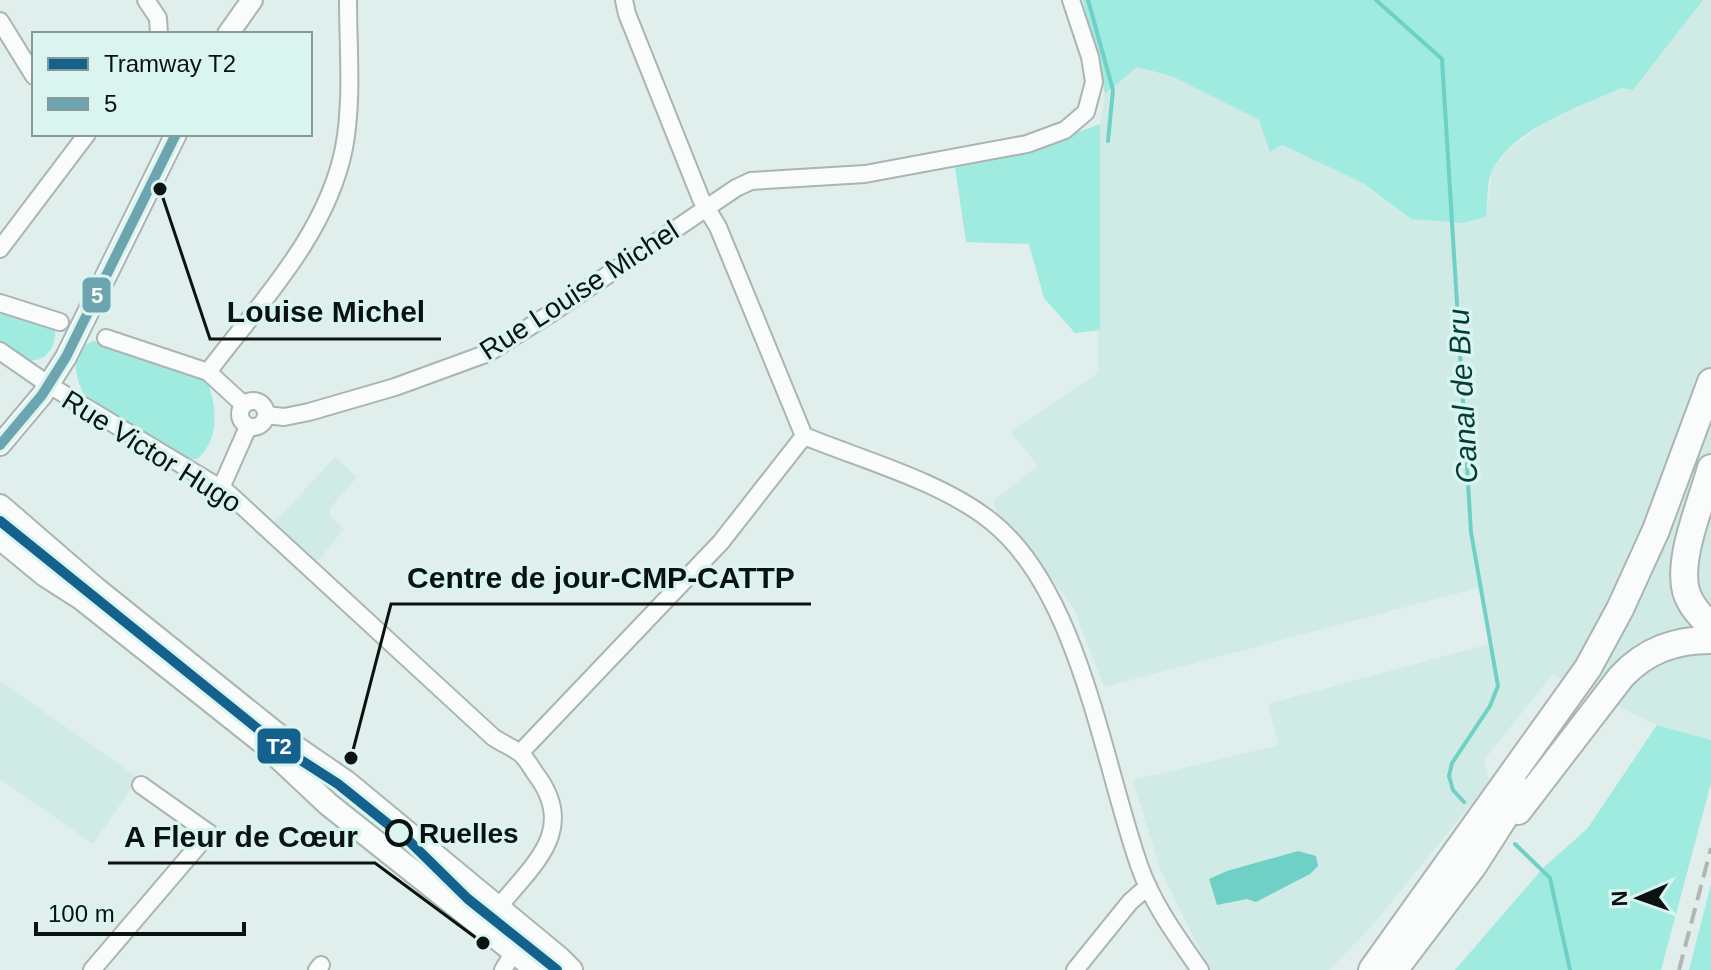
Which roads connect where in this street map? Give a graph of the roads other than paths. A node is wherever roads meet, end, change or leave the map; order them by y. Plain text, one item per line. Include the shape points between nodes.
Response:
1 (146, 0) edge
2 (252, 0) edge
3 (348, 0) edge
4 (624, 0) edge
5 (1071, 0) edge
6 (0, 21) edge
7 (159, 32) edge
8 (229, 32) edge
9 (32, 73) edge
10 (175, 136) edge
11 (78, 138) edge
12 (705, 209) junction
13 (0, 249) edge
14 (0, 303) edge
15 (60, 322) dead end
16 (106, 338) dead end
17 (0, 351) edge
18 (208, 372) junction
19 (1711, 382) edge
20 (49, 385) junction
21 (244, 405) junction
22 (266, 415) junction
23 (248, 427) junction
24 (804, 436) junction
25 (0, 445) edge
26 (1711, 468) edge
27 (221, 488) junction
28 (0, 506) edge
29 (24, 525) junction
30 (3, 545) edge
31 (1711, 626) edge
32 (1711, 640) edge
33 (1588, 668) junction
34 (520, 753) junction
35 (141, 785) dead end
36 (1473, 866) junction
37 (1148, 886) junction
38 (498, 908) junction
39 (526, 931) junction
40 (1400, 957) edge
41 (508, 961) edge
42 (92, 970) edge
43 (537, 970) edge
44 (571, 970) edge
45 (1075, 970) edge
46 (1200, 970) edge
47 (1363, 970) edge
48 (1372, 970) edge

1 - 7 street via 158,18
2 - 8 street
3 - 18 street via 348,108 335,182 297,254
4 - 12 street
5 - 12 street, Rue Louise Michel via 1094,82 1086,112 1065,130 1027,144 865,174 751,181
6 - 9 street
10 - 20 street
11 - 13 street
12 - 22 street, Rue Louise Michel via 488,353 309,412
12 - 24 street via 718,227
14 - 15 street
16 - 18 street
17 - 20 street, Rue Victor Hugo
18 - 21 street
19 - 33 main road via 1656,530
20 - 25 street
20 - 27 street, Rue Victor Hugo
21 - 22 street via 261,403
21 - 23 street via 240,417
22 - 23 street via 260,426
23 - 27 street
24 - 34 street via 721,542
24 - 37 street via 962,501 1024,554 1048,593 1079,666
26 - 31 main road via 1684,577 1689,598
27 - 34 street, Rue Victor Hugo via 493,737
28 - 29 main road
29 - 30 street
29 - 38 main road via 96,589 279,736 346,782
30 - 41 main road via 81,598 261,741
32 - 36 main road via 1666,646 1627,670
33 - 36 main road via 1561,726
33 - 40 main road
34 - 38 street, Rue Victor Hugo via 550,796 554,830
35 - 42 street via 209,833
36 - 40 main road
37 - 45 street
37 - 46 street
38 - 39 main road
39 - 41 street
39 - 44 main road
40 - 47 main road
40 - 48 main road
41 - 43 main road

